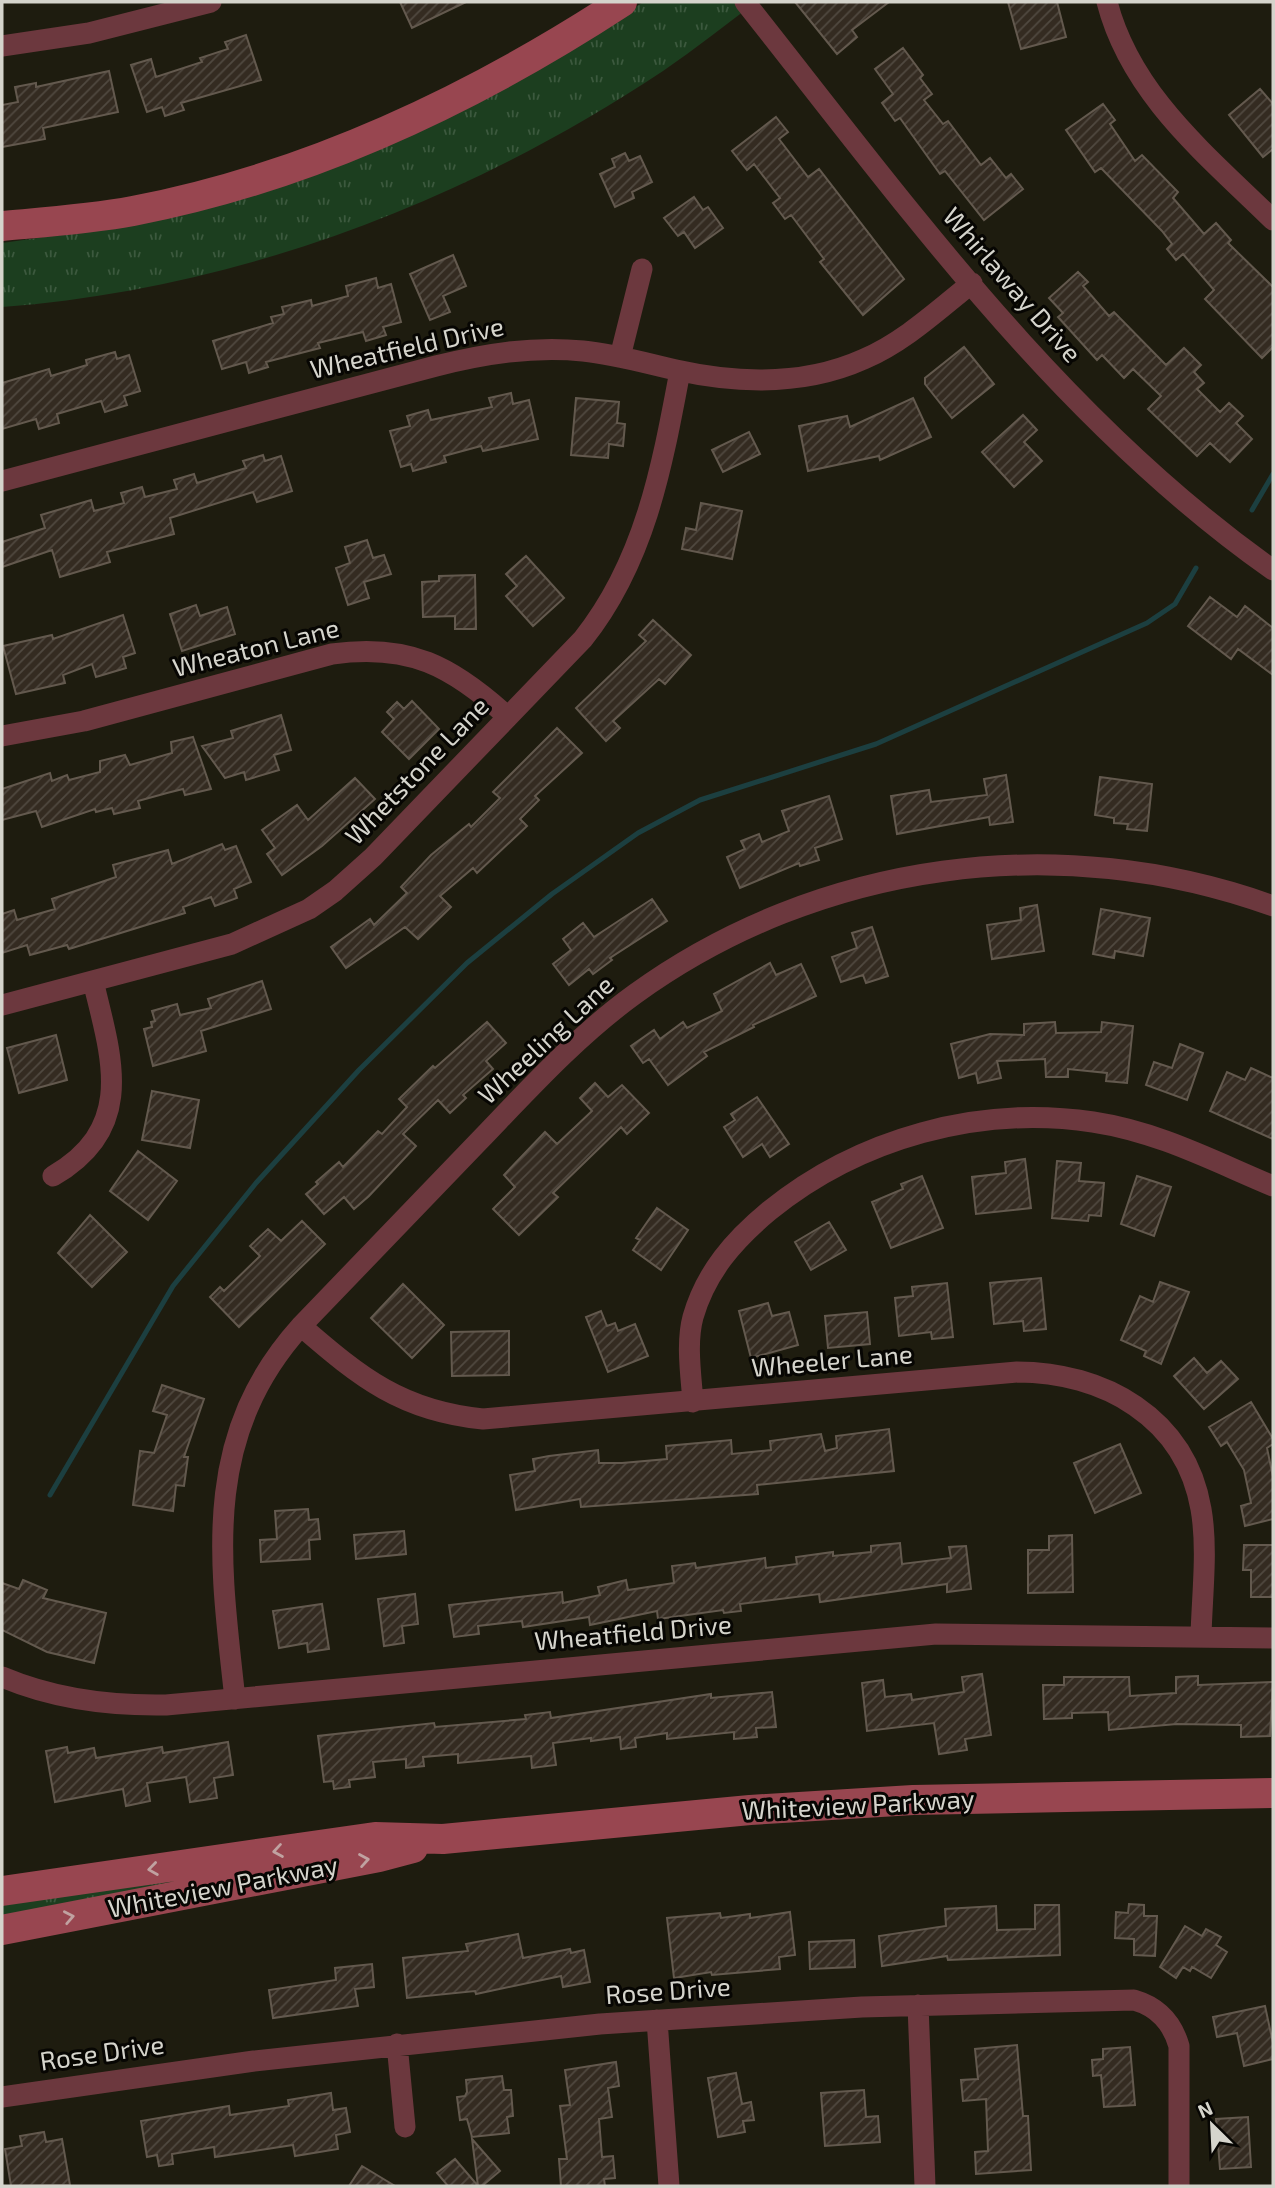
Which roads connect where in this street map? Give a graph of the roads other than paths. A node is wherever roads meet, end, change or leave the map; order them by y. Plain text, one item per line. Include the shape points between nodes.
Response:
1 (211, 2) edge
2 (622, 2) edge
3 (745, 2) edge
4 (1107, 2) edge
5 (2, 46) edge
6 (1273, 220) edge
7 (2, 226) edge
8 (642, 269) dead end
9 (972, 283) junction
10 (620, 357) junction
11 (680, 371) junction
12 (2, 481) edge
13 (1273, 570) edge
14 (508, 718) junction
15 (2, 736) edge
16 (1273, 906) edge
17 (93, 981) junction
18 (2, 1005) edge
19 (53, 1177) dead end
20 (1273, 1186) edge
21 (302, 1326) junction
22 (692, 1402) junction
23 (1200, 1636) junction
24 (1273, 1638) edge
25 (2, 1677) edge
26 (235, 1699) junction
27 (1273, 1793) edge
28 (443, 1839) junction
29 (2, 1891) edge
30 (2, 1930) edge
31 (918, 2005) junction
32 (657, 2020) junction
33 (397, 2044) junction
34 (2, 2097) edge
35 (405, 2127) dead end
36 (669, 2186) edge
37 (925, 2186) edge
38 (1179, 2186) edge

1 - 5 street via 89,33
2 - 7 street via 484,85 322,157 156,206
3 - 9 street, Whirlaway Drive
4 - 6 street via 1121,45 1147,89
8 - 10 street
9 - 11 street, Wheatfield Drive via 882,351 820,374 768,381
9 - 13 street, Whirlaway Drive via 1104,430 1190,506
10 - 11 street, Wheatfield Drive
10 - 12 street, Wheatfield Drive via 548,348 472,357
11 - 14 street, Whetstone Lane via 648,517 625,576 583,639
14 - 15 street, Wheaton Lane via 473,686 435,664 395,653 354,651 55,729
14 - 17 street, Whetstone Lane via 367,863 309,909 232,944
16 - 21 street, Wheeling Lane via 1223,889 1120,869 1032,863 885,880 777,915 681,963 598,1023
17 - 18 street, Whetstone Lane
17 - 19 street via 112,1065 111,1102 95,1142
20 - 22 street via 1174,1142 1066,1119 985,1121 887,1143 802,1186 723,1255 692,1320
21 - 22 street, Wheeler Lane via 382,1391 446,1415 503,1419
21 - 26 street, Wheeling Lane via 260,1385 239,1435 224,1491 222,1567
22 - 23 street, Wheeler Lane via 1017,1372 1058,1373 1106,1388 1133,1403 1156,1424 1191,1476 1203,1528
23 - 24 street, Wheatfield Drive
23 - 26 street, Wheatfield Drive via 936,1634
25 - 26 street, Wheatfield Drive via 50,1693 118,1704
27 - 28 street, Whiteview Parkway via 824,1805
28 -> 29 street, Whiteview Parkway via 375,1837
30 -> 28 street, Whiteview Parkway via 379,1857
31 - 32 street, Rose Drive
31 - 37 street
31 - 38 street, Rose Drive via 1112,1999 1134,2000 1153,2008 1171,2028 1180,2056
32 - 33 street, Rose Drive
32 - 36 street
33 - 34 street, Rose Drive
33 - 35 street

